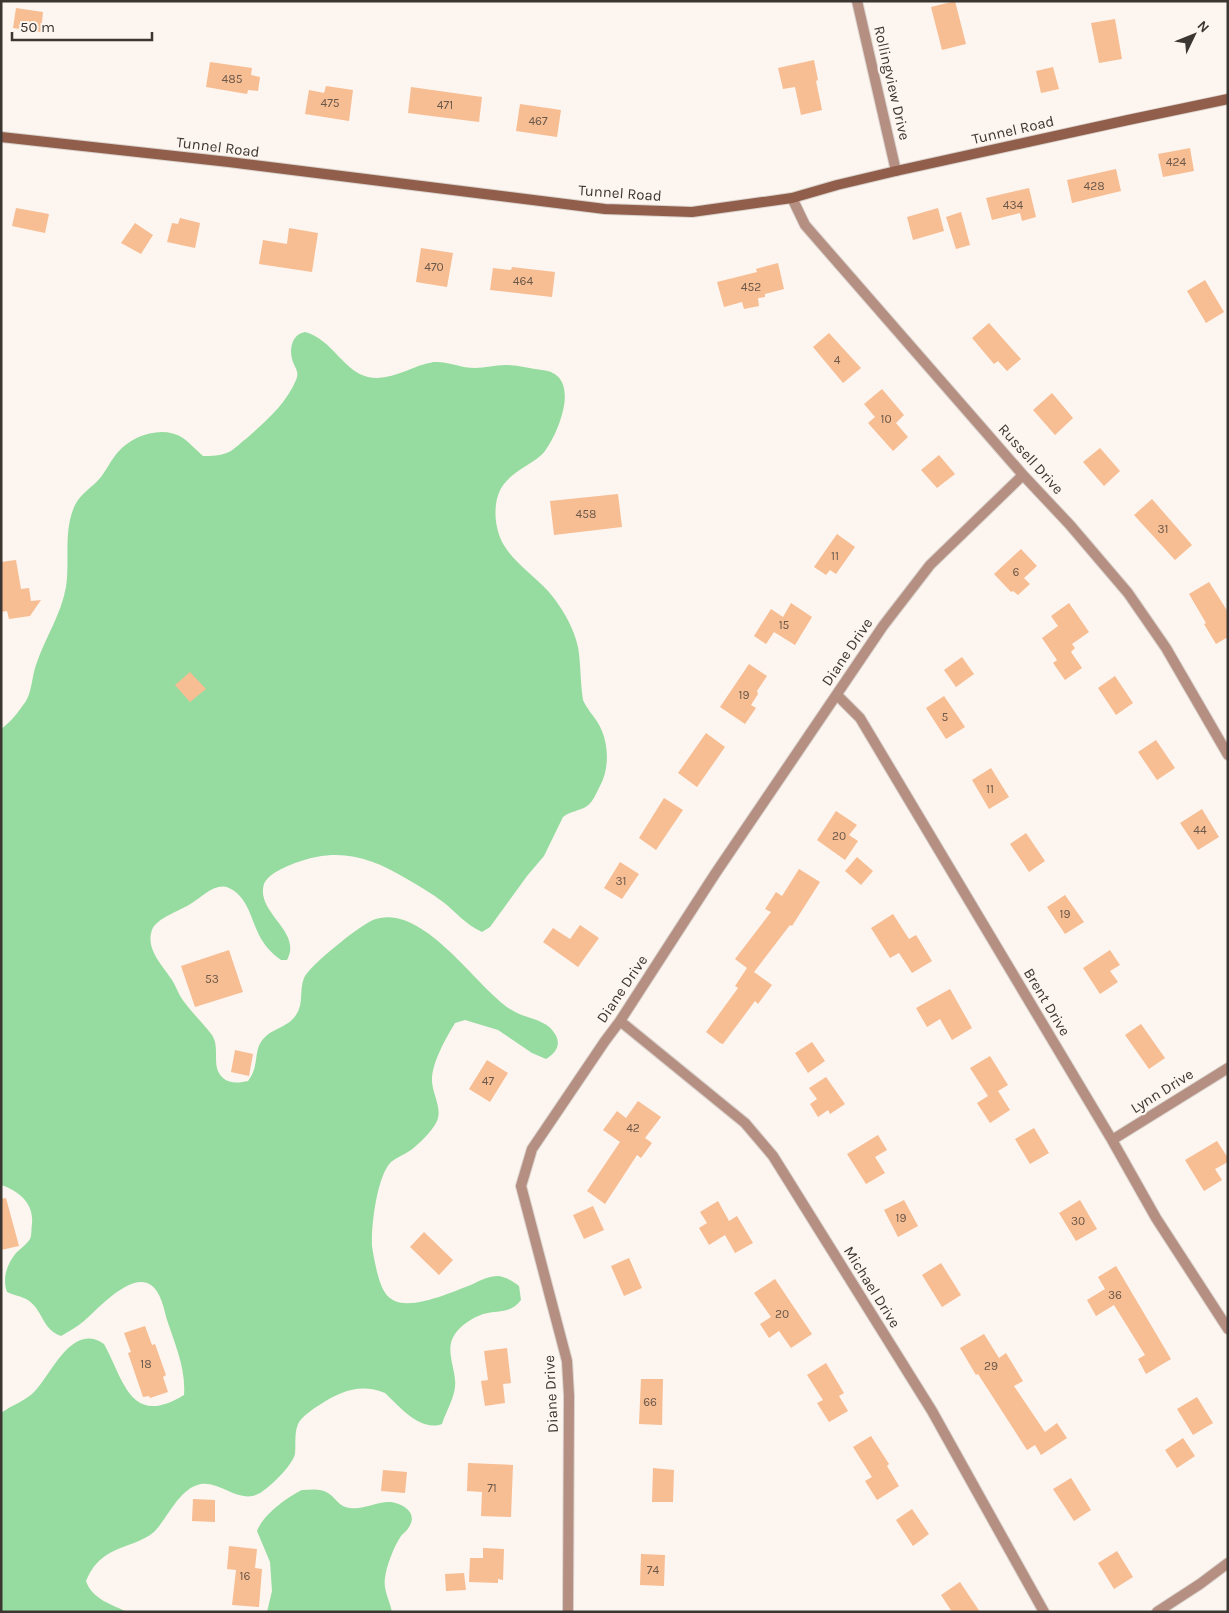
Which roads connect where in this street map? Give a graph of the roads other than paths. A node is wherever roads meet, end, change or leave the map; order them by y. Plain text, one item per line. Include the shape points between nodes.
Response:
1 (857, 1) edge
2 (1228, 99) edge
3 (1, 138) edge
4 (896, 171) junction
5 (792, 198) junction
6 (1023, 475) junction
7 (837, 695) junction
8 (1228, 755) edge
9 (620, 1021) junction
10 (1228, 1068) edge
11 (1112, 1140) junction
12 (1228, 1329) edge
13 (1228, 1563) edge
14 (568, 1612) edge
15 (1044, 1612) edge
16 (1157, 1612) edge

1 - 4 street, Rollingview Drive
2 - 4 main road, Tunnel Road
3 - 5 main road, Tunnel Road via 229,162 605,209 692,212
4 - 5 main road, Tunnel Road
5 - 6 street, Russell Drive via 805,225
6 - 7 street, Diane Drive via 930,565 883,626
6 - 8 street, Russell Drive via 1128,593 1166,648
7 - 9 street, Diane Drive
7 - 11 street, Brent Drive via 860,718
9 - 14 street, Diane Drive via 532,1149 521,1186 567,1361
9 - 15 street, Michael Drive via 745,1123 773,1156 932,1411
10 - 11 street, Lynn Drive
11 - 12 street, Brent Drive via 1156,1218
13 - 16 street

